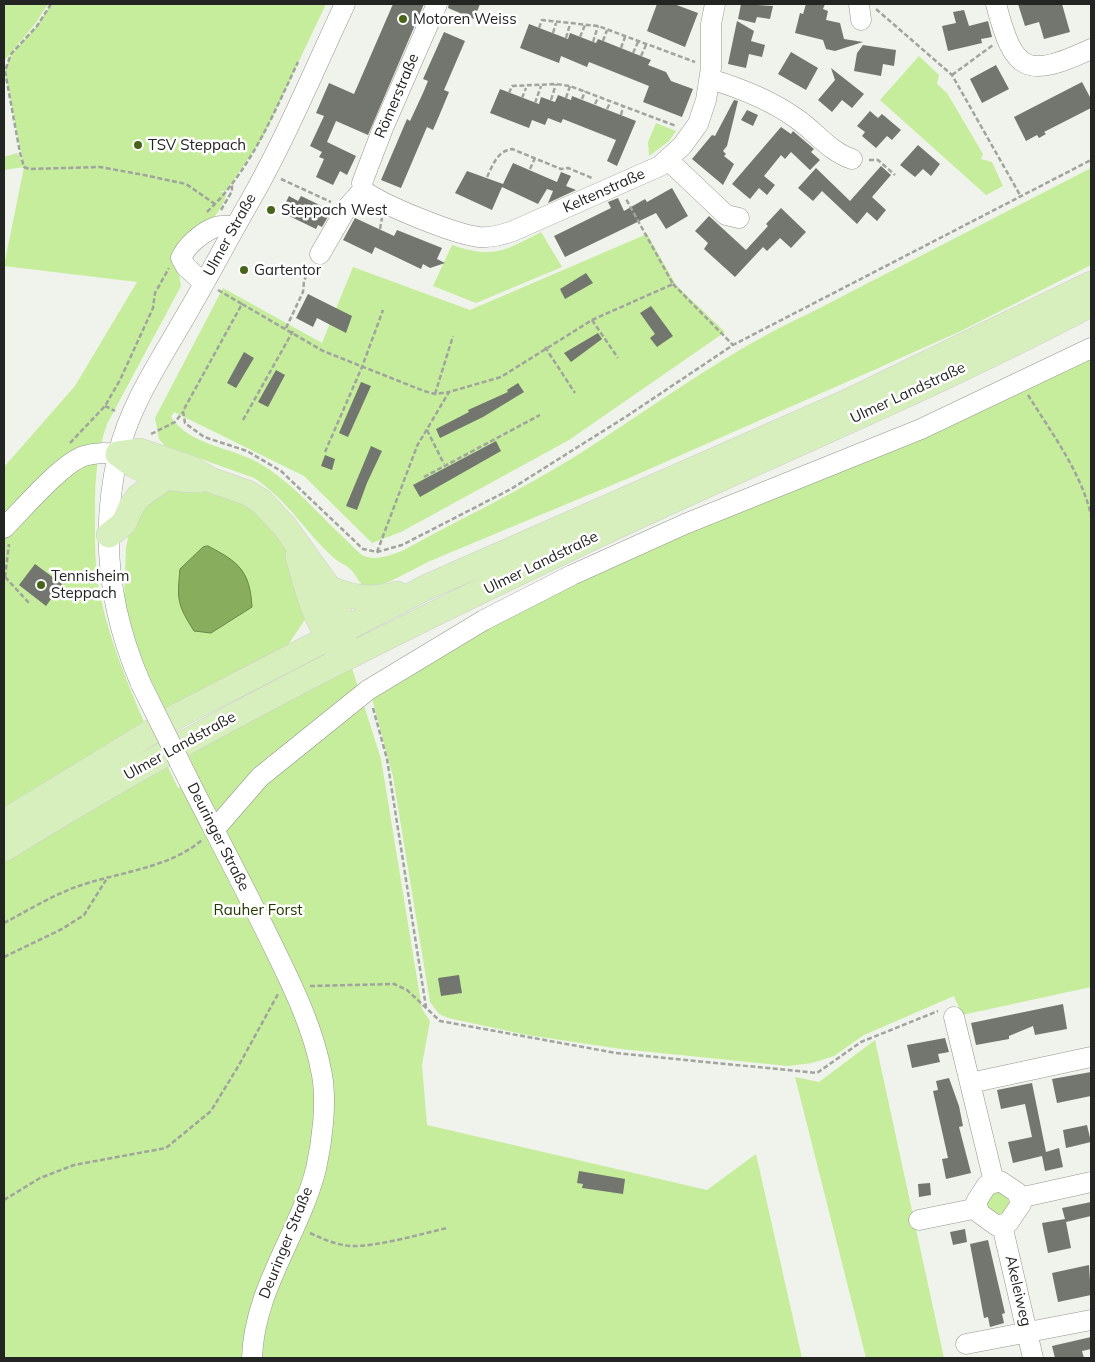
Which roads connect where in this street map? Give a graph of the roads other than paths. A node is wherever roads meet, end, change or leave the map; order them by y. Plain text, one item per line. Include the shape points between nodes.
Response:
1 (344, 4) edge
2 (437, 4) edge
3 (714, 4) edge
4 (996, 4) edge
5 (1091, 49) edge
6 (710, 73) junction
7 (852, 159) road end
8 (668, 160) junction
9 (371, 195) junction
10 (739, 218) dead end
11 (235, 226) junction
12 (320, 254) road end
13 (204, 282) junction
14 (1091, 284) edge
15 (1091, 304) edge
16 (1091, 348) edge
17 (112, 454) junction
18 (164, 478) junction
19 (211, 480) junction
20 (109, 535) junction
21 (6, 536) edge
22 (294, 540) junction
23 (427, 587) junction
24 (329, 588) junction
25 (335, 633) junction
26 (347, 658) junction
27 (4, 822) edge
28 (209, 834) junction
29 (4, 849) edge
30 (954, 1016) road end
31 (1091, 1057) edge
32 (970, 1083) junction
33 (994, 1182) junction
34 (1091, 1182) edge
35 (1019, 1198) junction
36 (978, 1208) junction
37 (919, 1220) dead end
38 (1002, 1225) junction
39 (1091, 1320) edge
40 (1027, 1332) junction
41 (966, 1344) dead end
42 (252, 1358) edge
43 (1033, 1358) edge

1 - 11 street, Ulmer Straße via 265,171
2 - 9 street, Römerstraße via 382,128 362,183
3 - 6 street, Keltenstraße
4 - 5 street via 1004,37 1016,56 1030,67 1057,64
6 - 7 street via 778,107 839,155
6 - 8 street, Keltenstraße via 706,100 692,132
8 - 9 street, Keltenstraße via 513,231 489,237 456,232
8 - 10 street via 726,215
9 - 12 street, Römerstraße via 346,209
11 - 13 street, Ulmer Straße
11 - 13 street via 216,227 195,240 184,252 183,263
13 - 17 street, Ulmer Straße via 158,361
14 - 23 main road, Ulmer Landstraße via 845,402
15 - 26 main road, Ulmer Landstraße via 988,356 587,540
16 - 28 street via 921,429 694,520 572,574 484,620 368,690 260,777
17 - 18 main road via 134,468
17 - 19 main road via 140,451 188,467
17 - 20 street, Deuringer Straße
17 - 21 street via 98,452 82,456 68,465
18 - 19 main road
18 - 20 main road via 138,497 130,506 124,523
19 - 22 main road via 234,487 262,502
20 - 28 street, Deuringer Straße, bridge via 116,612 130,658 190,782
22 - 24 main road
22 - 25 main road via 314,611
23 - 24 main road via 375,599 358,598
23 - 25 main road, Ulmer Landstraße
24 - 25 main road
25 - 26 main road
25 - 27 main road, Ulmer Landstraße via 179,715
26 - 29 main road, Ulmer Landstraße via 268,696
28 - 42 street, Deuringer Straße via 291,984 311,1030 322,1077 323,1131 316,1169 306,1202 264,1294 256,1321
30 - 32 street
31 - 32 street
32 - 33 street
33 - 35 street via 1000,1181 1018,1193
33 - 36 street via 976,1202
34 - 35 street
35 - 38 street via 1021,1204 1008,1223
36 - 37 street
36 - 38 street via 979,1214 997,1226
38 - 40 street, Akeleiweg
39 - 40 street
40 - 41 street
40 - 43 street, Akeleiweg

